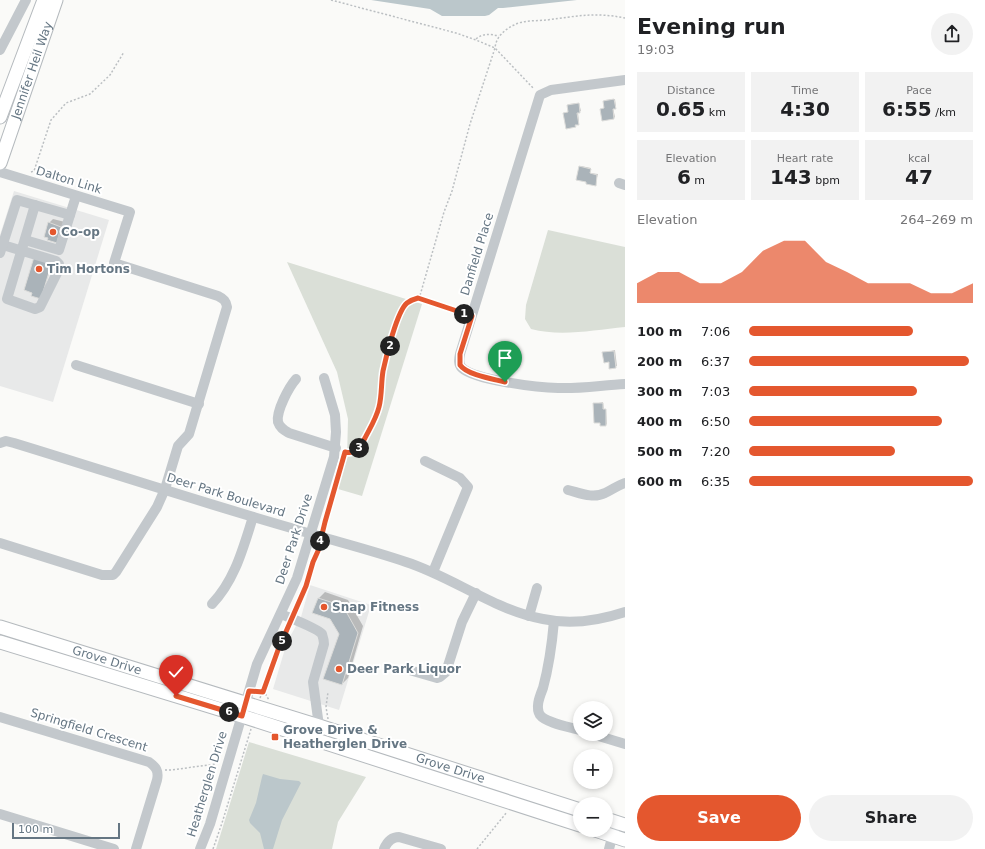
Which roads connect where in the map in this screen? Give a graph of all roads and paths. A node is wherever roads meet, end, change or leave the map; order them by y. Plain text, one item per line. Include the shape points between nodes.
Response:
1 (26, 0) edge
2 (44, 0) edge
3 (56, 0) edge
4 (331, 0) edge
5 (625, 18) edge
6 (499, 36) junction
7 (476, 40) junction
8 (495, 48) junction
9 (0, 50) edge
10 (124, 52) dead end
11 (625, 80) edge
12 (540, 95) junction
13 (0, 117) edge
14 (0, 163) edge
15 (0, 172) edge
16 (21, 179) junction
17 (76, 196) junction
18 (35, 205) junction
19 (70, 215) junction
20 (23, 245) junction
21 (1, 249) edge
22 (5, 295) edge
23 (418, 298) junction
24 (472, 316) junction
25 (76, 365) dead end
26 (324, 378) dead end
27 (296, 379) dead end
28 (625, 384) edge
29 (199, 404) junction
30 (1, 443) edge
31 (336, 448) junction
32 (425, 461) dead end
33 (625, 483) edge
34 (165, 489) junction
35 (568, 490) dead end
36 (253, 517) junction
37 (311, 534) junction
38 (321, 537) junction
39 (0, 543) edge
40 (433, 572) junction
41 (537, 588) dead end
42 (476, 593) junction
43 (212, 604) dead end
44 (625, 612) edge
45 (281, 614) junction
46 (529, 616) junction
47 (292, 619) junction
48 (554, 621) junction
49 (0, 627) edge
50 (0, 642) edge
51 (406, 669) dead end
52 (263, 692) junction
53 (328, 692) dead end
54 (250, 700) junction
55 (269, 700) dead end
56 (0, 717) edge
57 (248, 718) junction
58 (324, 722) junction
59 (573, 728) edge
60 (613, 740) edge
61 (625, 744) edge
62 (216, 764) dead end
63 (157, 769) junction
64 (573, 808) edge
65 (507, 811) dead end
66 (0, 814) edge
67 (616, 822) edge
68 (573, 823) edge
69 (619, 838) edge
70 (625, 844) edge
71 (437, 848) edge
72 (114, 849) edge
73 (136, 849) edge
74 (200, 849) edge
75 (213, 849) edge
76 (384, 849) edge
77 (476, 849) edge
78 (609, 849) edge
79 (623, 849) edge

1 - 9 street
2 - 13 main road, Jennifer Heil Way
3 - 14 main road, Jennifer Heil Way
4 - 7 path
5 - 6 path via 583,14 515,24
6 - 7 path via 490,34 480,36
6 - 8 path
7 - 8 path
8 - 12 path
8 - 23 path
10 - 16 path via 110,75 90,94 66,103 51,120 34,171
11 - 12 street via 547,91
12 - 24 street, Danfield Place
15 - 16 street, Dalton Link
16 - 17 street, Dalton Link
17 - 19 street
17 - 29 street, Dalton Link via 130,212 114,264 218,296 226,302 226,312
18 - 19 street
18 - 20 street
18 - 21 street via 17,200
19 - 20 street via 59,250
20 - 21 street
20 - 22 street
20 - 22 street via 56,260 59,269 42,304 35,305 29,300
23 - 24 path
23 - 38 path via 406,303 398,318 383,371 377,414 357,451 345,452
24 - 28 street, Danfield Place via 459,358 460,365 468,371 505,382 537,387 567,388
25 - 29 street
26 - 31 street, Deer Park Drive via 335,415
27 - 31 street via 285,394 278,416 280,427 289,433
29 - 34 street via 189,434 178,446
30 - 34 street, Deer Park Boulevard via 14,443
31 - 37 street, Deer Park Drive
32 - 40 street via 460,478 468,487
33 - 35 street via 596,496
34 - 36 street, Deer Park Boulevard
34 - 39 street via 153,514 120,568 113,575 102,574
36 - 37 street, Deer Park Boulevard
36 - 43 street via 233,575
37 - 38 street, Deer Park Boulevard
37 - 45 street, Deer Park Drive via 297,578
38 - 40 street, Deer Park Boulevard
38 - 47 path via 306,586
40 - 42 street, Deer Park Boulevard
41 - 46 street
42 - 46 street, Deer Park Boulevard
42 - 51 street via 462,622 446,672 437,678
44 - 48 street, Deer Park Boulevard via 598,620
45 - 47 street
45 - 54 street, Deer Park Drive via 257,664
46 - 48 street, Deer Park Boulevard
47 - 52 path
47 - 58 street via 316,630 324,639 313,682
48 - 59 street via 550,659 538,710 548,720
49 - 54 main road, Grove Drive
50 - 57 main road, Grove Drive
52 - 54 path
52 - 54 path
52 - 55 path
53 - 58 path
54 - 57 street, Heatherglen Drive
54 - 58 main road, Grove Drive
56 - 63 street, Springfield Crescent via 149,762
57 - 68 main road, Grove Drive
57 - 74 street, Heatherglen Drive
57 - 75 path
58 - 64 main road, Grove Drive
60 - 61 street
62 - 63 path via 171,770
63 - 73 street via 157,780
65 - 77 path
66 - 72 street
67 - 69 street
69 - 78 street
70 - 79 street
71 - 76 street via 395,837

